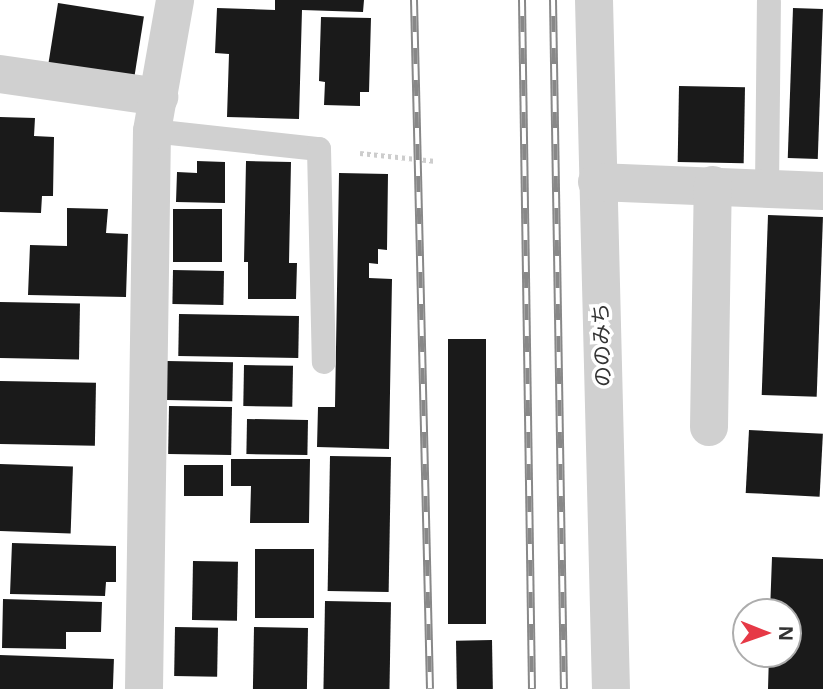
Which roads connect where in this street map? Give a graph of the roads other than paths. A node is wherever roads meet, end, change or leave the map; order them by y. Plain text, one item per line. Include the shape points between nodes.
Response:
1 (175, 0) edge
2 (594, 0) edge
3 (769, 2) dead end
4 (0, 74) edge
5 (155, 114) junction
6 (597, 182) junction
7 (713, 184) junction
8 (767, 187) junction
9 (823, 191) edge
10 (324, 362) dead end
11 (709, 427) dead end
12 (144, 689) edge
13 (611, 689) edge

1 - 5 street
2 - 6 street, ののみち
3 - 8 lane
4 - 5 street
5 - 10 lane via 319,149
5 - 12 street
6 - 7 street
6 - 13 street, ののみち
7 - 8 street
7 - 11 street
8 - 9 street

